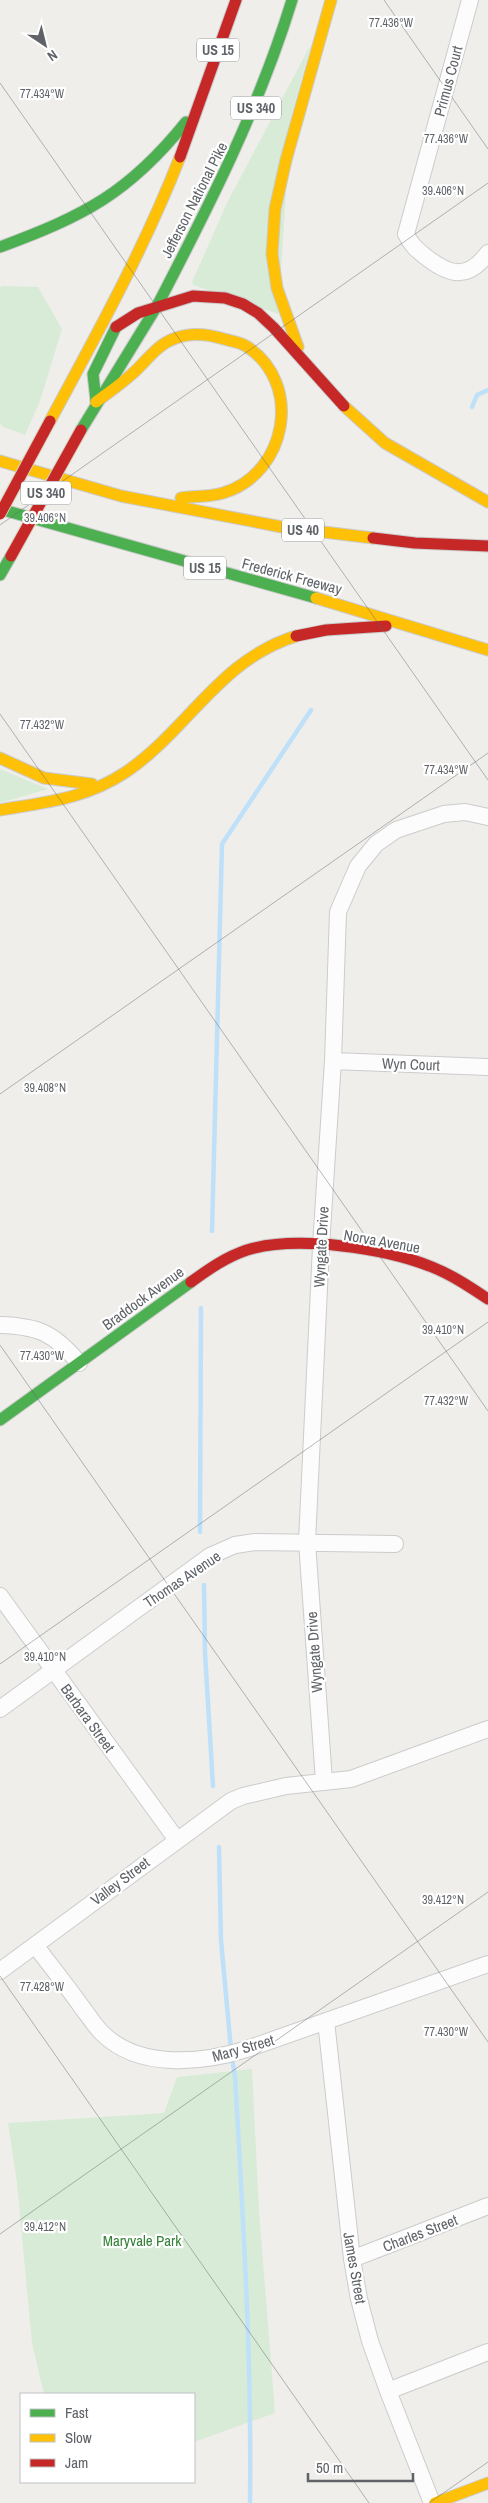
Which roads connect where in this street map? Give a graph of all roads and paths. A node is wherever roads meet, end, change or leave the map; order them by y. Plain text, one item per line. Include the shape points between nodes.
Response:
1 (236, 0) edge
2 (244, 0) edge
3 (292, 0) edge
4 (323, 0) edge
5 (331, 0) edge
6 (470, 0) edge
7 (311, 26) dead end
8 (235, 37) dead end
9 (201, 100) junction
10 (253, 136) dead end
11 (207, 210) junction
12 (0, 247) edge
13 (488, 253) edge
14 (130, 302) dead end
15 (157, 306) junction
16 (116, 327) junction
17 (307, 364) junction
18 (96, 402) junction
19 (0, 461) edge
20 (121, 496) junction
21 (488, 502) edge
22 (0, 509) edge
23 (0, 514) edge
24 (488, 546) edge
25 (0, 575) edge
26 (410, 625) junction
27 (488, 650) edge
28 (0, 758) edge
29 (104, 784) junction
30 (0, 810) edge
31 (488, 818) edge
32 (333, 1061) junction
33 (488, 1067) edge
34 (321, 1246) junction
35 (488, 1299) edge
36 (0, 1325) edge
37 (79, 1363) junction
38 (0, 1420) edge
39 (307, 1542) junction
40 (395, 1544) dead end
41 (0, 1596) edge
42 (54, 1670) junction
43 (0, 1709) edge
44 (488, 1729) edge
45 (324, 1781) junction
46 (177, 1840) junction
47 (35, 1945) junction
48 (488, 1964) edge
49 (0, 1971) edge
50 (326, 2021) junction
51 (488, 2206) edge
52 (352, 2259) junction
53 (488, 2352) edge
54 (388, 2391) junction
55 (488, 2483) edge
56 (434, 2503) edge

1 - 9 main road, US 15
2 - 8 main road
3 - 11 main road, Jefferson National Pike / US 340 via 254,114
4 - 7 main road
5 - 17 main road via 286,160 275,209 272,254 285,314
6 - 13 street, Primus Court via 406,234 410,244 443,270 455,273 469,271
9 - 12 main road via 164,149 112,196 75,219
9 - 23 main road, US 15, bridge via 138,257
10 - 11 main road
11 - 15 main road, Jefferson National Pike / US 340
14 - 16 main road
15 - 16 main road
15 - 17 main road via 193,296 225,298 243,304 274,328
15 - 18 main road, Jefferson National Pike / US 340
16 - 18 main road via 93,374
17 - 21 main road via 345,407 385,444
18 - 20 main road via 133,373 160,346 185,335 203,334 220,336 252,351 265,363 280,394 283,420 278,446 258,474 244,485 228,493 203,497
18 - 25 main road, US 340, bridge
19 - 20 main road, US 40
20 - 24 main road, US 40 via 282,527 414,543
22 - 26 main road, Frederick Freeway / US 15
26 - 27 main road, Frederick Freeway / US 15
26 - 29 main road via 328,628 302,633 266,647 222,678 157,748
28 - 29 main road via 49,781
29 - 30 main road via 69,799
31 - 32 street, Wyngate Drive via 465,812 444,814 396,830 376,844 358,866 338,912
32 - 33 street, Wyn Court
32 - 34 street, Wyngate Drive
34 - 35 main road, Norva Avenue via 392,1255 424,1264 470,1286
34 - 37 main road, Braddock Avenue via 260,1247 233,1255 217,1263
34 - 39 street, Wyngate Drive
36 - 37 street via 46,1332 66,1347
37 - 38 main road, Braddock Avenue
39 - 40 street, Thomas Avenue
39 - 42 street, Thomas Avenue via 255,1542 210,1556
39 - 45 street, Wyngate Drive
41 - 42 street, Barbara Street
42 - 43 street, Thomas Avenue
42 - 46 street, Barbara Street
44 - 45 street via 351,1779
45 - 46 street, Valley Street via 243,1796
46 - 47 street, Valley Street
47 - 49 street, Valley Street
47 - 50 street, Mary Street via 102,2033 117,2045 140,2054 184,2060 220,2057
48 - 50 street, Mary Street
50 - 52 street, James Street
51 - 52 street, Charles Street
52 - 54 street, James Street via 370,2341
53 - 54 street
54 - 56 street, James Street
55 - 56 main road

